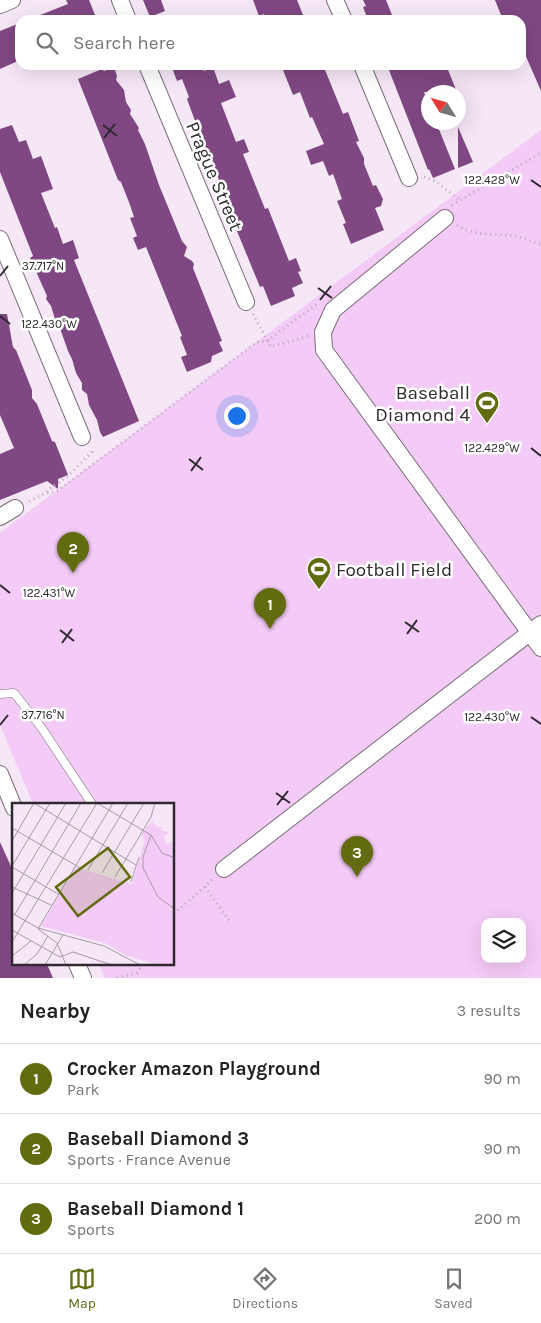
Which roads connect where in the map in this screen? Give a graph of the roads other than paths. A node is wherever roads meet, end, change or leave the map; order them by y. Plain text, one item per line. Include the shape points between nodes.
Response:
1 (12, 0) edge
2 (120, 0) edge
3 (335, 0) edge
4 (0, 5) edge
5 (126, 15) edge
6 (342, 15) edge
7 (149, 70) edge
8 (364, 70) edge
9 (409, 178) road end
10 (445, 218) road end
11 (0, 238) edge
12 (246, 302) road end
13 (82, 437) road end
14 (15, 508) road end
15 (0, 517) edge
16 (535, 628) edge
17 (541, 648) edge
18 (0, 694) edge
19 (0, 774) edge
20 (12, 803) edge
21 (91, 803) edge
22 (224, 870) road end
23 (78, 966) edge
24 (83, 978) edge

1 - 4 street
2 - 5 street
3 - 6 street
7 - 12 street, Prague Street
8 - 9 street
10 - 16 street via 333,310 323,332 324,350
11 - 13 street
14 - 15 street
16 - 17 street
16 - 22 street
18 - 21 lane via 14,693 41,727
19 - 20 street
23 - 24 street

